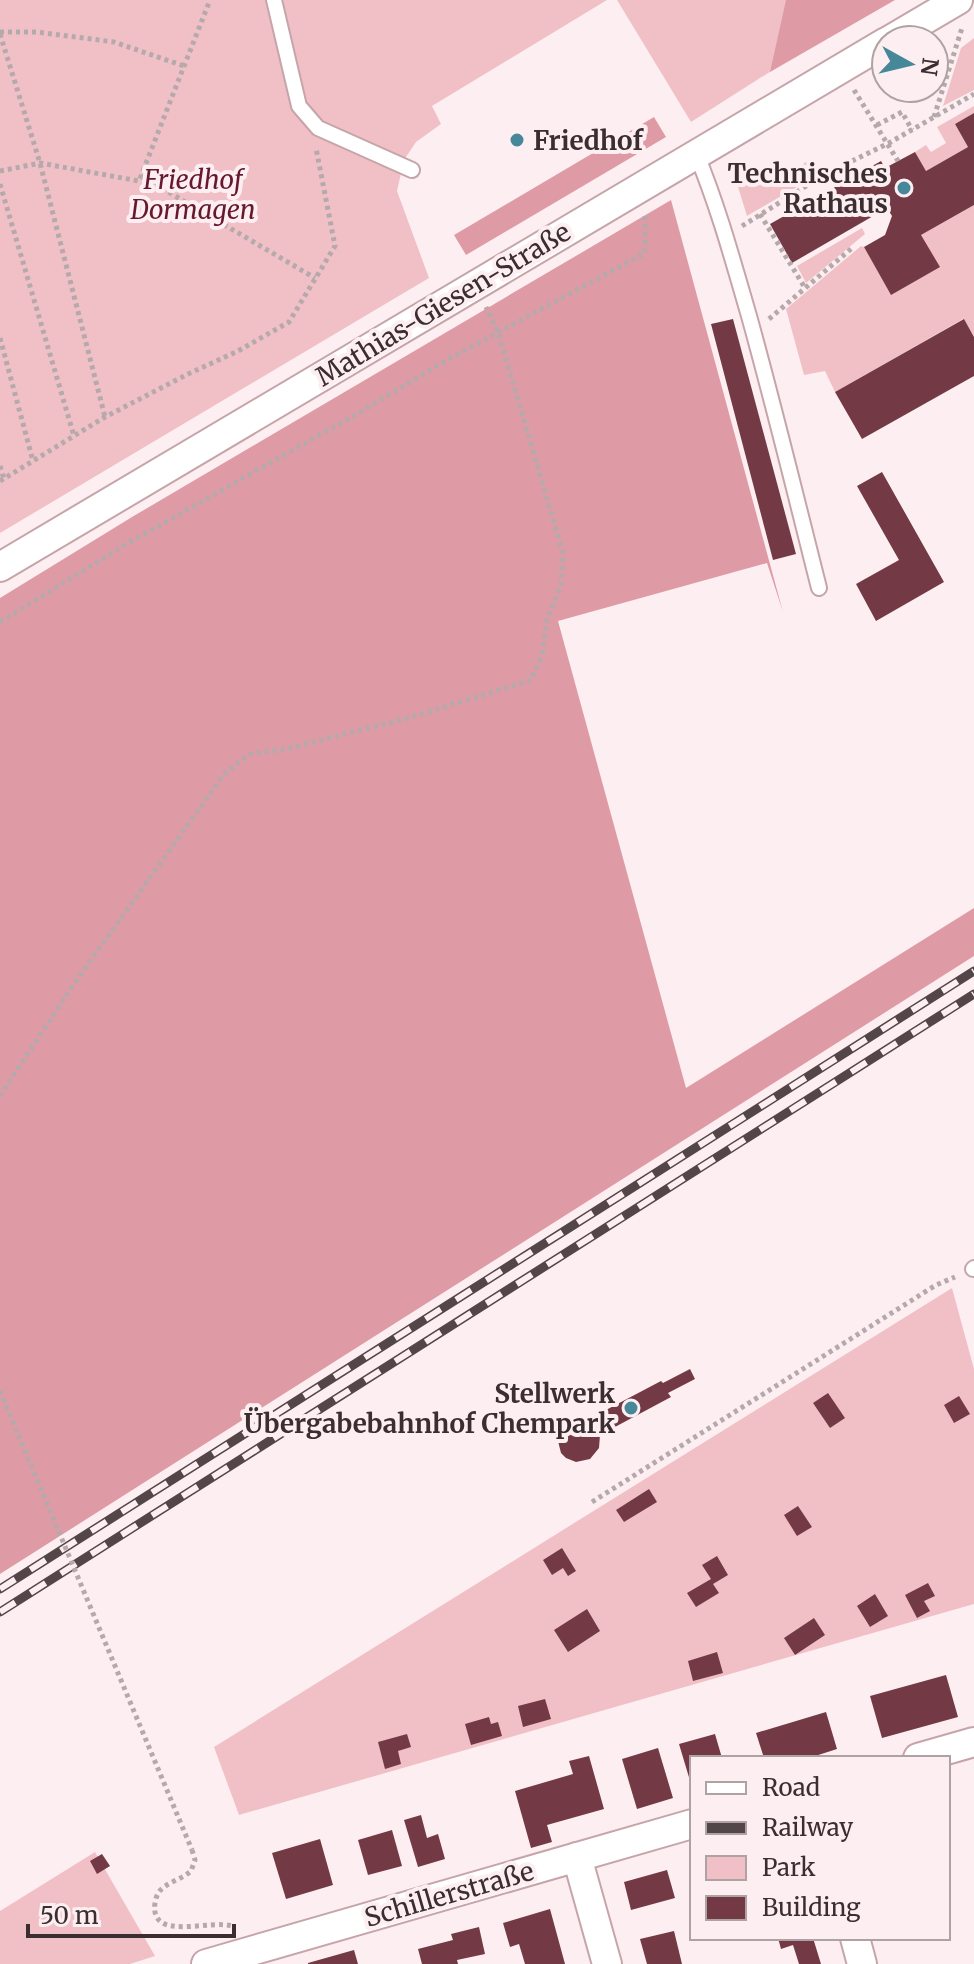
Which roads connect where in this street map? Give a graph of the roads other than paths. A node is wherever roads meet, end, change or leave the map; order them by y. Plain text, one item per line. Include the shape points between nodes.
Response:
1 (274, 0) edge
2 (962, 7) edge
3 (925, 24) edge
4 (870, 52) edge
5 (696, 153) junction
6 (412, 170) dead end
7 (0, 567) edge
8 (819, 588) dead end
9 (974, 1742) edge
10 (925, 1756) edge
11 (690, 1825) edge
12 (577, 1857) junction
13 (856, 1940) edge
14 (240, 1959) edge
15 (206, 1964) edge
16 (607, 1964) edge
17 (862, 1964) edge

1 - 6 lane via 299,106 318,128
2 - 3 street, Mathias-Giesen-Straße
4 - 5 street, Mathias-Giesen-Straße
5 - 7 street, Mathias-Giesen-Straße
5 - 8 lane via 717,203
9 - 10 street
11 - 12 street, Schillerstraße
12 - 14 street, Schillerstraße
12 - 16 street
13 - 17 street
14 - 15 street, Schillerstraße

